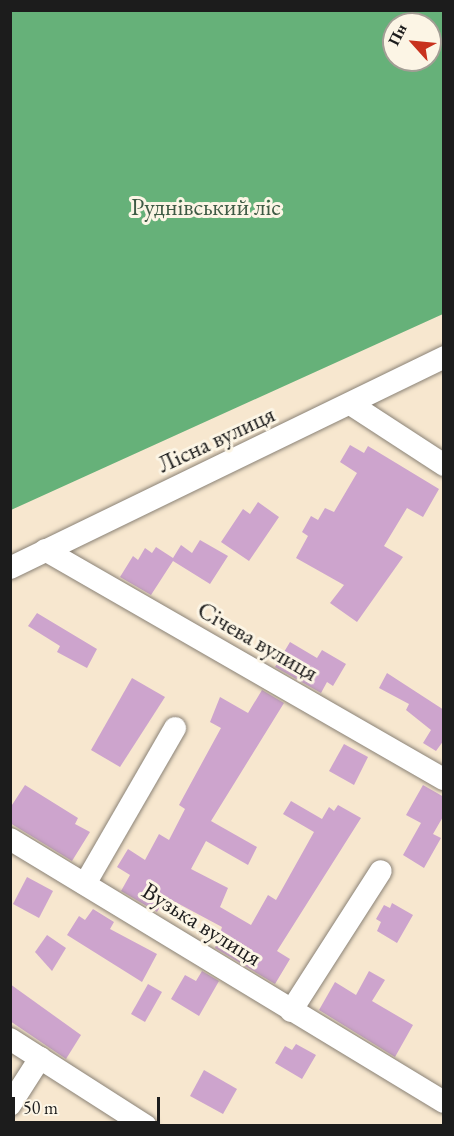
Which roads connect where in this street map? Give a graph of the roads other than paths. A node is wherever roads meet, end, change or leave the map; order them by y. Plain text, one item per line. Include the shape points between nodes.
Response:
1 (444, 357) edge
2 (351, 405) junction
3 (444, 465) edge
4 (45, 550) junction
5 (10, 568) edge
6 (175, 728) dead end
7 (444, 779) edge
8 (10, 839) edge
9 (381, 871) dead end
10 (85, 884) junction
11 (291, 1011) junction
12 (10, 1039) edge
13 (40, 1058) junction
14 (444, 1102) edge
15 (10, 1105) edge
16 (146, 1125) edge

1 - 2 street, Лісна вулиця
2 - 3 street
2 - 4 street, Лісна вулиця
4 - 5 street, Лісна вулиця
4 - 7 street, Січева вулиця
6 - 10 street
8 - 10 street, Вузька вулиця
9 - 11 street
10 - 11 street, Вузька вулиця
11 - 14 street, Вузька вулиця
12 - 13 street
13 - 15 street
13 - 16 street

